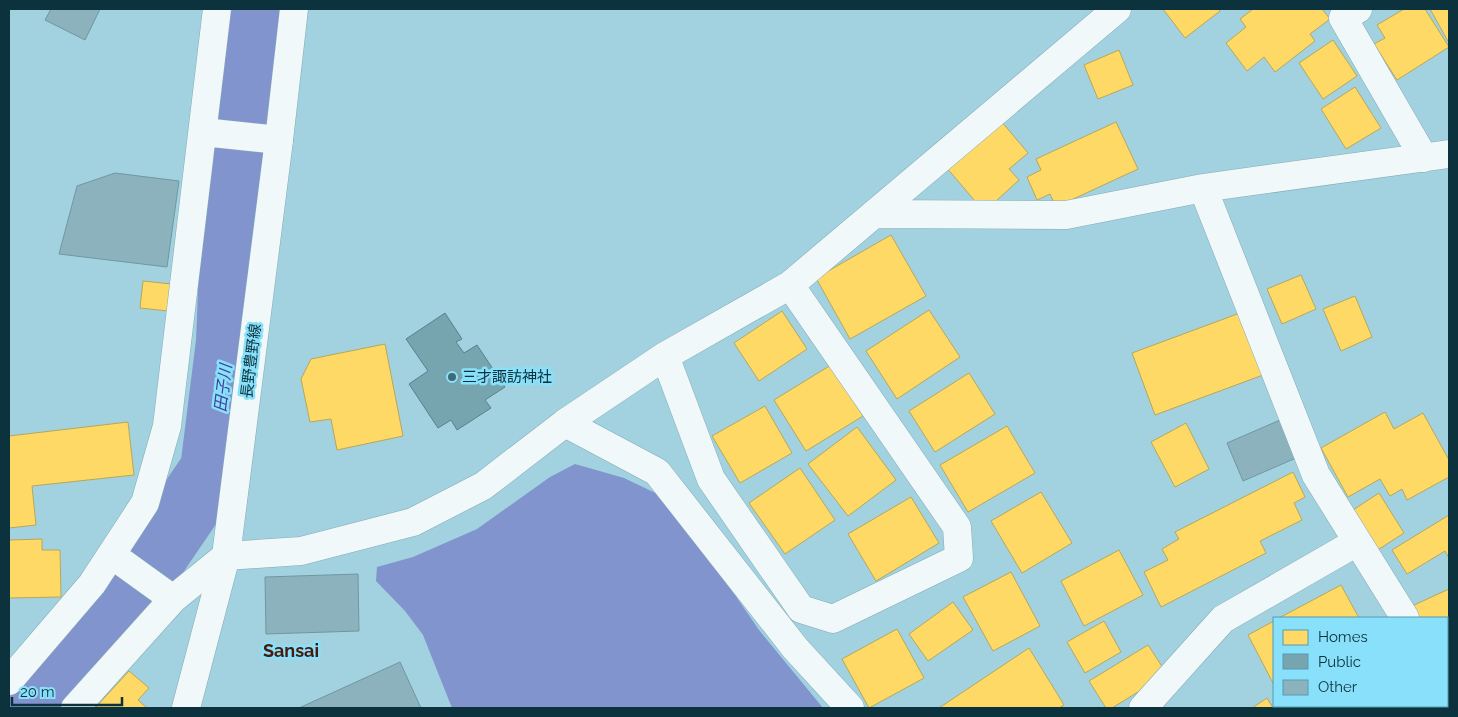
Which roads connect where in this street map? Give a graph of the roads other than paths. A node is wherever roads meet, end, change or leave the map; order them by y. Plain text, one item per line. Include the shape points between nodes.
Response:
1 (217, 9) edge
2 (294, 9) edge
3 (1117, 9) edge
4 (1358, 9) edge
5 (208, 132) junction
6 (274, 140) junction
7 (1436, 156) edge
8 (1203, 188) junction
9 (874, 214) junction
10 (790, 285) junction
11 (665, 356) junction
12 (565, 423) junction
13 (1357, 542) junction
14 (113, 555) junction
15 (226, 556) junction
16 (172, 598) junction
17 (1405, 617) edge
18 (9, 681) edge
19 (75, 708) edge
20 (186, 708) edge
21 (850, 708) edge
22 (1142, 708) edge

1 - 5 street
2 - 6 street, 長野豊野線
3 - 9 street
4 - 7 street via 1343,18
5 - 6 street
5 - 14 street via 167,426 145,503
6 - 15 street, 長野豊野線
7 - 8 street
8 - 9 street via 1066,215
8 - 13 street via 1316,475
9 - 10 street
10 - 11 street
10 - 11 street via 957,527 959,558 833,619 801,609 711,479
11 - 12 street
12 - 15 street via 483,486 413,522 301,551
12 - 21 street via 657,472 795,648
13 - 17 street
13 - 22 street via 1223,619
14 - 16 street
14 - 18 street
15 - 16 street
15 - 20 street, 長野豊野線
16 - 19 street

